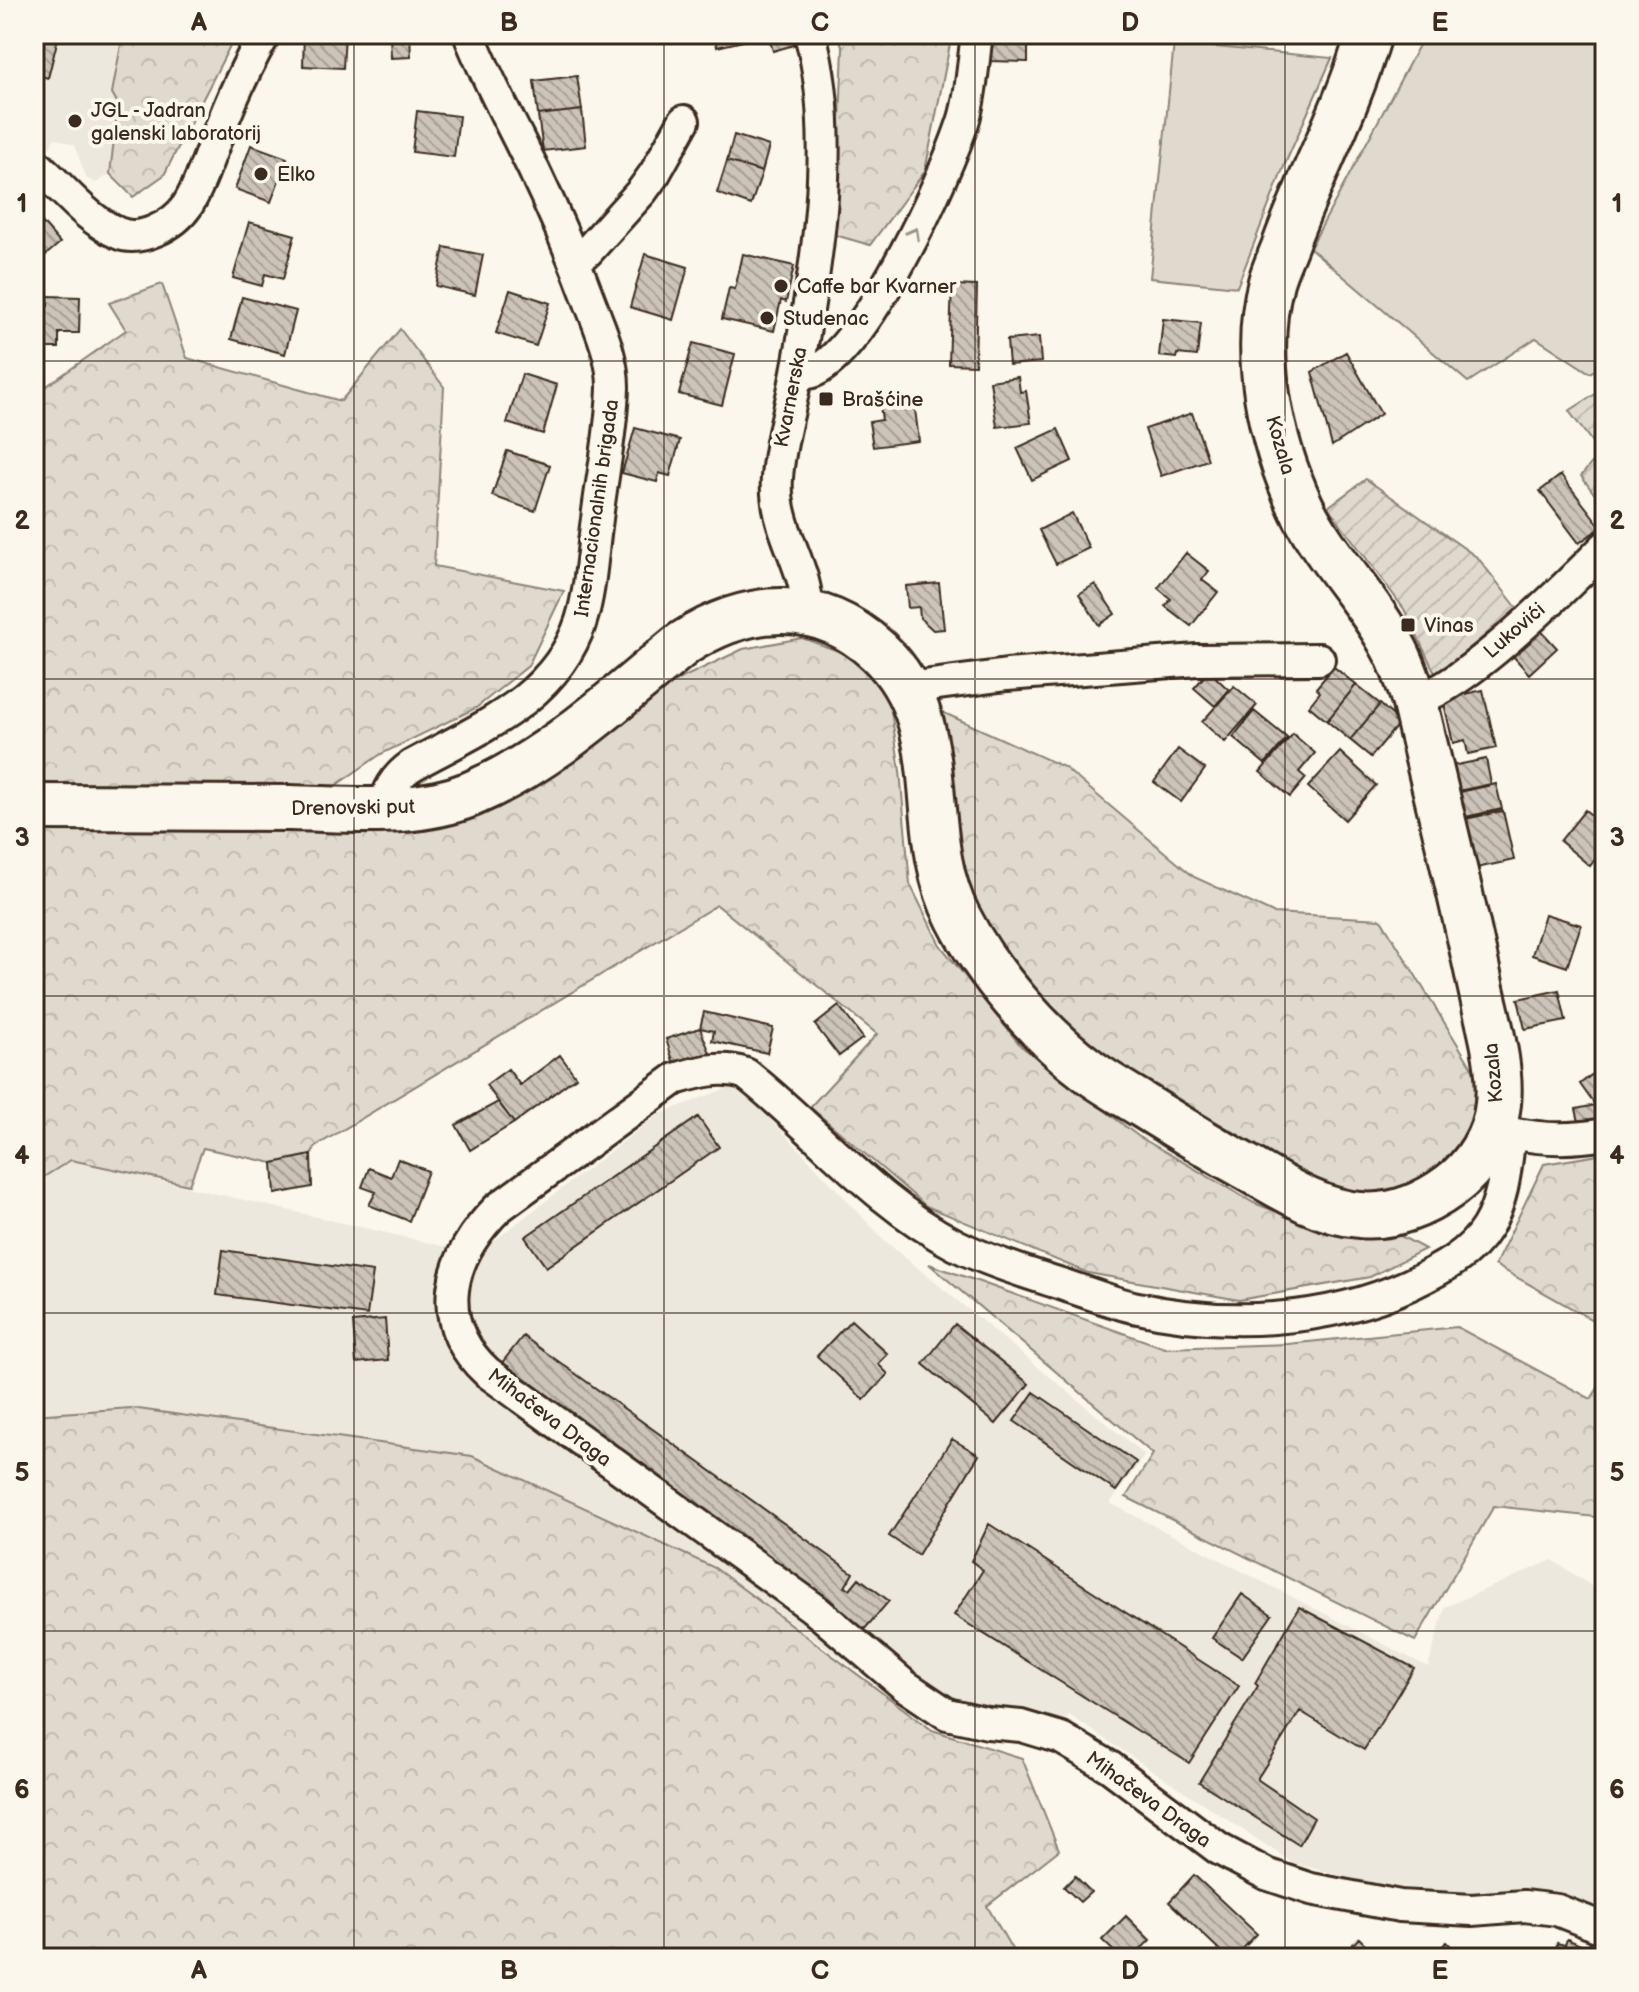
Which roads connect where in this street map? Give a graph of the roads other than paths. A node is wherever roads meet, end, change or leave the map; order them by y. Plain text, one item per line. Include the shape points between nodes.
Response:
1 (265, 34) edge
2 (469, 34) edge
3 (810, 34) edge
4 (977, 34) edge
5 (1369, 34) edge
6 (684, 121) dead end
7 (34, 163) edge
8 (575, 260) junction
9 (797, 374) junction
10 (1605, 547) edge
11 (807, 613) junction
12 (1319, 659) dead end
13 (908, 688) junction
14 (1414, 699) junction
15 (34, 807) edge
16 (382, 809) junction
17 (1502, 1131) junction
18 (1605, 1134) edge
19 (1605, 1929) edge

1 - 7 street via 241,75 186,208 165,226 139,236 120,235
2 - 8 street, Internacionalnih brigada
3 - 9 street, Kvarnerska via 823,108 822,177
9 -> 4 street via 821,368 859,328 937,192 965,115
5 - 14 main road, Kozala via 1271,282 1264,357 1276,439 1301,508 1394,647
6 - 8 street via 642,191
8 - 16 street, Internacionalnih brigada via 604,341 613,386 581,621 561,664 533,695 411,766 390,785
9 - 11 street, Kvarnerska via 779,455 777,504 804,585
10 - 14 street, Lukovići via 1486,656 1427,697
11 - 13 main road, Kozala via 863,639
11 - 16 main road, Drenovski put via 746,613 719,623 684,643 515,772 450,801
12 - 13 street via 1197,660
13 - 17 main road, Kozala via 927,747 939,865 959,919 1020,1005 1091,1073 1292,1193 1360,1215 1397,1212 1437,1195
14 - 17 main road, Kozala via 1492,1043
15 - 16 main road, Drenovski put
17 - 18 street via 1566,1140
17 - 19 street, Mihačeva Draga via 1502,1191 1495,1213 1479,1239 1446,1265 1354,1305 1304,1315 1206,1319 1133,1307 958,1246 908,1217 746,1074 709,1070 675,1079 498,1208 462,1257 455,1276 453,1316 466,1348 496,1379 812,1607 947,1714 1061,1738 1110,1767 1219,1849 1266,1874 1311,1889 1414,1907 1557,1910

